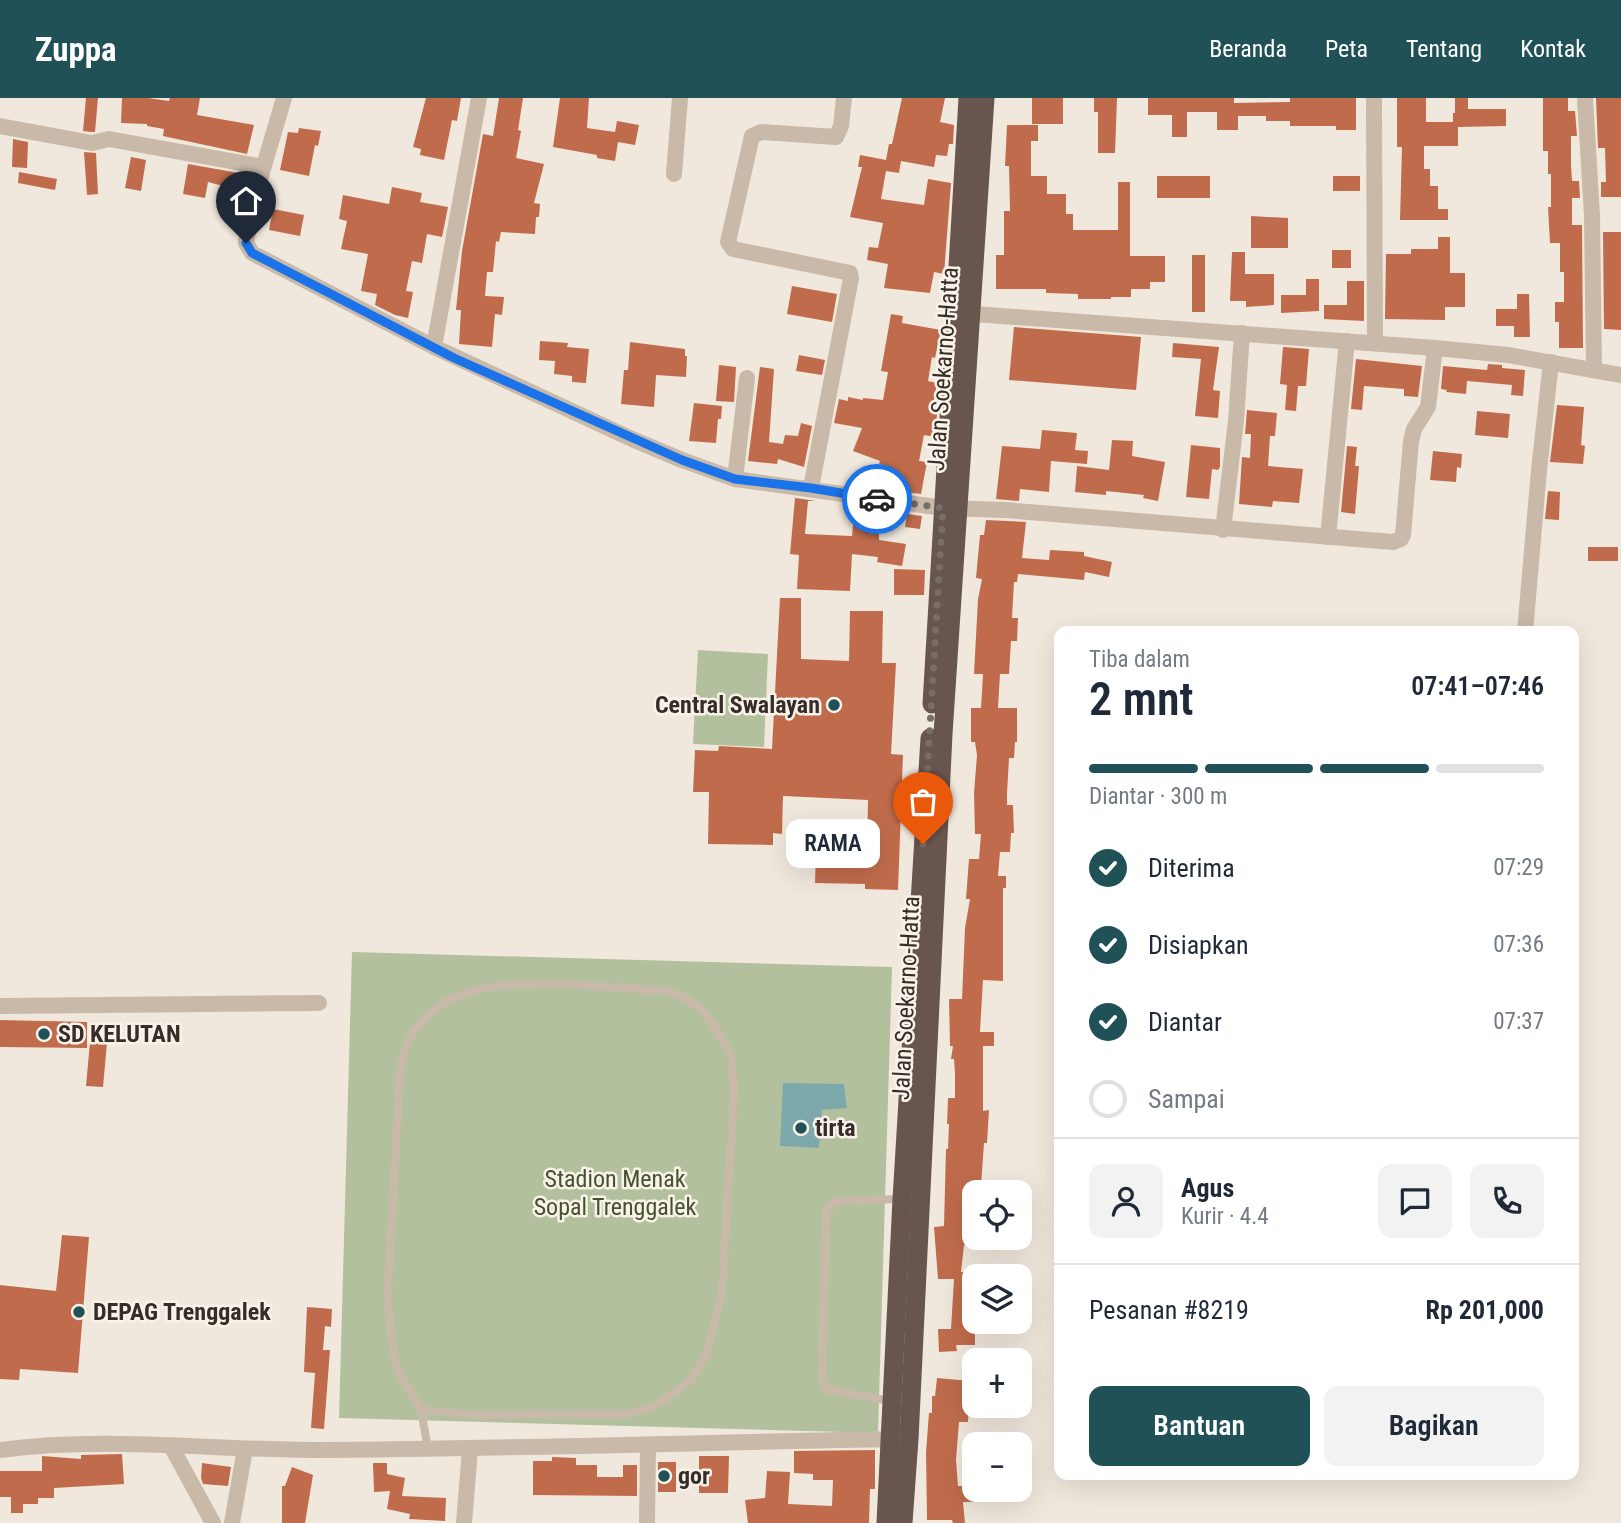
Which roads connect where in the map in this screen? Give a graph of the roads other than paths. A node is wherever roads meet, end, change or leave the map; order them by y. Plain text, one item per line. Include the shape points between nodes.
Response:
1 (284, 98) edge
2 (479, 98) edge
3 (680, 98) edge
4 (844, 98) edge
5 (968, 98) edge
6 (985, 98) edge
7 (1374, 98) edge
8 (1585, 98) edge
9 (0, 125) edge
10 (264, 167) junction
11 (674, 174) dead end
12 (963, 313) junction
13 (1242, 333) junction
14 (1347, 341) junction
15 (1375, 343) junction
16 (434, 347) junction
17 (1435, 348) junction
18 (1551, 362) junction
19 (1594, 370) junction
20 (1621, 375) edge
21 (747, 378) dead end
22 (735, 479) junction
23 (811, 488) junction
24 (951, 508) junction
25 (1223, 530) junction
26 (1328, 537) junction
27 (1526, 626) edge
28 (319, 1003) dead end
29 (0, 1006) edge
30 (911, 1199) junction
31 (902, 1403) junction
32 (421, 1410) junction
33 (900, 1439) junction
34 (648, 1446) junction
35 (171, 1447) junction
36 (245, 1448) junction
37 (428, 1449) junction
38 (470, 1449) junction
39 (0, 1450) edge
40 (213, 1523) edge
41 (232, 1523) edge
42 (464, 1523) edge
43 (647, 1523) edge
44 (886, 1523) edge
45 (903, 1523) edge

1 - 10 street
2 - 16 street
3 - 11 street
4 - 23 street via 842,126 836,137 761,132 752,136 727,242 733,249 850,273
5 - 12 highway, Jalan Soekarno-Hatta
6 - 12 highway, Jalan Soekarno-Hatta
7 - 15 street
8 - 19 street
9 - 10 street
10 - 16 street via 247,232 246,243 252,253
12 - 13 street
12 - 24 highway, Jalan Soekarno-Hatta
13 - 14 street
13 - 25 street
14 - 15 street
14 - 26 street
15 - 17 street
16 - 22 street via 632,439
17 - 18 street
17 - 26 street via 1428,407 1411,441 1401,539
18 - 19 street
18 - 27 street
19 - 20 street
21 - 22 street
22 - 23 street
23 - 24 street
24 - 25 street
24 - 30 highway, Jalan Soekarno-Hatta
25 - 26 street
28 - 29 street
30 - 31 highway, Jalan Soekarno-Hatta
30 - 31 lane via 836,1201 826,1211 822,1379 826,1389
31 - 33 highway, Jalan Soekarno-Hatta
32 - 32 lane via 397,1368 388,1291 400,1070 409,1039 435,1009 464,993 501,985 571,984 666,991 684,997 716,1028 733,1068 722,1293 699,1368 666,1399 626,1414 469,1415
32 - 37 lane
33 - 34 street
33 - 44 highway, Jalan Soekarno-Hatta
33 - 45 highway, Jalan Soekarno-Hatta
34 - 38 street
34 - 43 street
35 - 36 street
35 - 39 street via 110,1442
35 - 40 street
36 - 37 street
36 - 41 street
37 - 38 street
38 - 42 street

